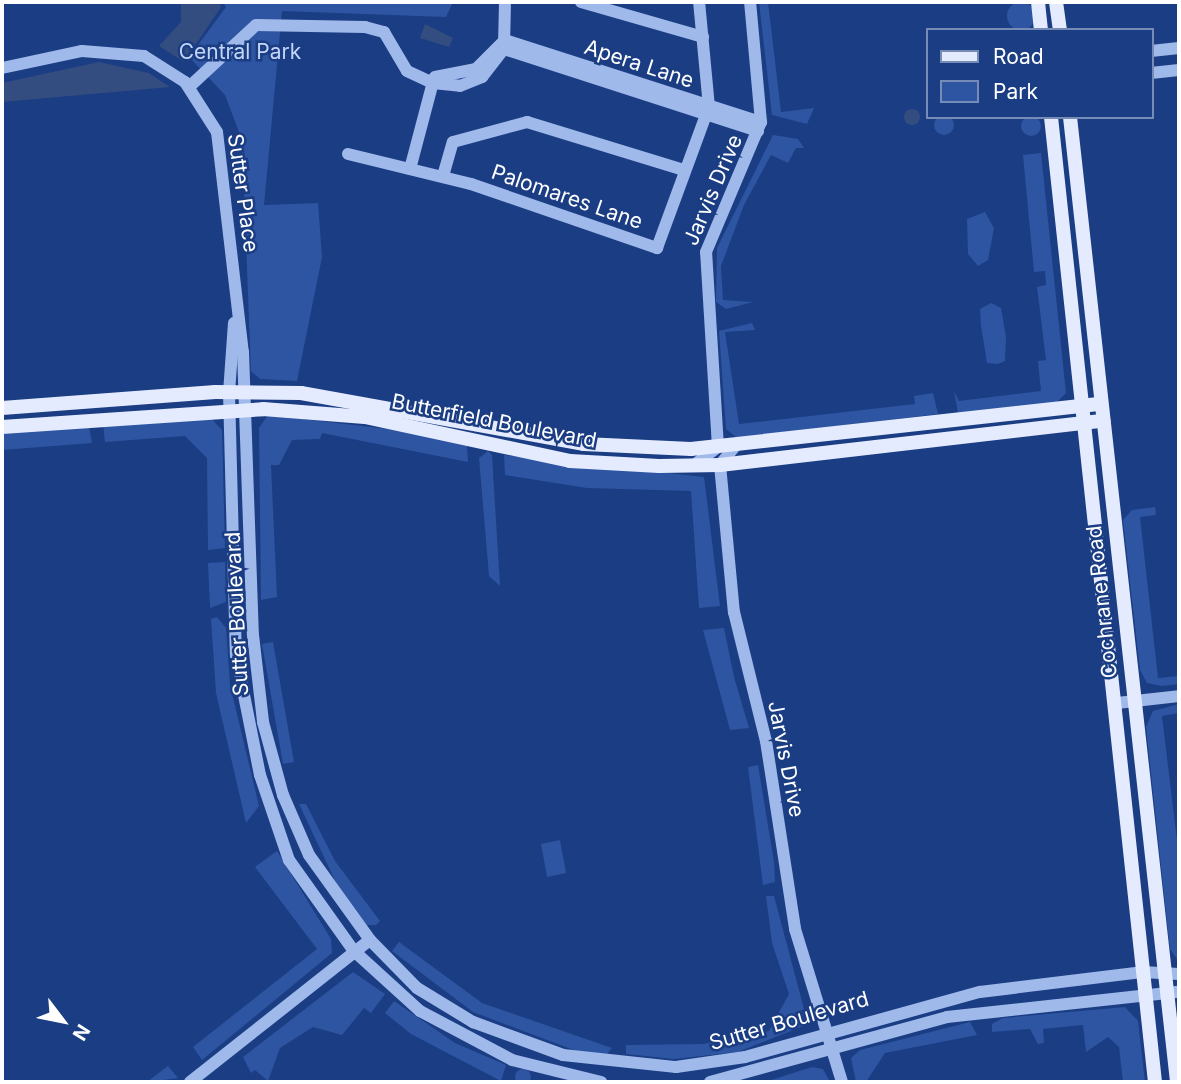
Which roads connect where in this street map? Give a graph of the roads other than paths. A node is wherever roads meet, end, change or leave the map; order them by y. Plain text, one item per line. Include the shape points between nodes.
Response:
1 (505, 2) edge
2 (581, 2) edge
3 (699, 2) edge
4 (750, 2) edge
5 (1038, 2) edge
6 (1056, 2) edge
7 (1041, 28) edge
8 (1060, 28) edge
9 (703, 37) junction
10 (504, 45) junction
11 (1179, 48) edge
12 (1153, 51) edge
13 (2, 68) edge
14 (1179, 70) edge
15 (1153, 73) edge
16 (433, 80) junction
17 (187, 85) junction
18 (707, 112) junction
19 (1051, 119) edge
20 (1070, 119) edge
21 (760, 127) junction
22 (348, 154) dead end
23 (410, 169) junction
24 (684, 170) junction
25 (443, 177) junction
26 (237, 302) junction
27 (246, 391) junction
28 (229, 392) junction
29 (1101, 404) junction
30 (1084, 407) junction
31 (2, 408) edge
32 (230, 409) junction
33 (246, 410) junction
34 (1103, 421) junction
35 (1085, 424) junction
36 (2, 427) edge
37 (737, 445) junction
38 (718, 447) junction
39 (694, 465) junction
40 (720, 465) junction
41 (1179, 696) edge
42 (1134, 702) junction
43 (1117, 703) junction
44 (370, 940) junction
45 (354, 951) junction
46 (1142, 972) junction
47 (1172, 973) edge
48 (1018, 987) junction
49 (980, 992) junction
50 (1173, 993) edge
51 (1144, 995) junction
52 (982, 1010) junction
53 (947, 1017) junction
54 (827, 1031) junction
55 (832, 1049) junction
56 (197, 1080) edge
57 (601, 1082) edge
58 (710, 1082) edge
59 (842, 1082) edge
60 (1155, 1082) edge
61 (1177, 1082) edge

1 - 10 street
2 - 9 street
3 - 9 street
4 - 21 street, Jarvis Drive
5 - 7 main road
6 - 8 main road
9 - 18 street
10 - 16 street via 476,69
10 - 18 street, Apera Lane
11 - 12 street
13 - 17 street, Sutter Place via 82,51 122,51 144,56
14 - 15 street
16 - 17 street via 407,71 384,32 256,25
16 - 23 street
17 - 26 street, Sutter Place via 208,114 223,160
18 - 21 street, Apera Lane
18 - 24 street, Palomares Lane
19 - 30 main road, Cochrane Road
20 - 29 main road, Cochrane Road
21 - 38 street, Jarvis Drive via 704,263
22 - 23 street, Palomares Lane
23 - 25 street, Palomares Lane
24 - 25 street via 527,122 453,142
24 - 25 street, Palomares Lane via 657,248
26 - 27 street, Sutter Place
26 - 28 street, Sutter Place
27 - 28 main road, Butterfield Boulevard
27 - 33 street, Sutter Place
27 - 38 main road, Butterfield Boulevard via 376,403 584,444
28 - 31 main road, Butterfield Boulevard
28 - 32 street, Sutter Place
29 - 30 main road, Butterfield Boulevard
29 - 34 main road, Cochrane Road
30 - 35 main road, Cochrane Road
30 - 37 main road, Butterfield Boulevard
32 - 33 main road, Butterfield Boulevard
32 - 36 main road, Butterfield Boulevard
32 - 45 street, Sutter Boulevard via 242,703 285,851
33 - 39 main road, Butterfield Boulevard via 365,417 570,461
33 - 44 street, Sutter Boulevard via 253,635 263,722 283,795 309,855
34 - 35 main road, Butterfield Boulevard
34 - 42 main road, Cochrane Road
35 - 40 main road, Butterfield Boulevard
35 - 43 main road, Cochrane Road
37 - 38 main road, Butterfield Boulevard
37 - 40 street
38 - 39 street
39 - 40 main road, Butterfield Boulevard
40 - 54 street, Jarvis Drive via 734,612 766,741 794,929
41 - 42 street
42 - 43 street
42 - 47 main road, Cochrane Road
43 - 46 main road, Cochrane Road
44 - 45 street
44 - 54 street, Sutter Boulevard via 418,988 446,1007 562,1055 617,1065 711,1064
45 - 56 street
45 - 57 street, Sutter Boulevard via 393,991 466,1038 512,1060
46 - 47 street, Sutter Boulevard
46 - 48 street, Sutter Boulevard
46 - 51 main road, Cochrane Road
47 - 50 main road, Cochrane Road
48 - 49 street, Sutter Boulevard
48 - 52 street
49 - 53 street via 976,1002 952,1008
49 - 54 street, Sutter Boulevard
50 - 51 street, Sutter Boulevard
50 - 61 main road, Cochrane Road
51 - 52 street, Sutter Boulevard
51 - 60 main road, Cochrane Road
52 - 53 street, Sutter Boulevard
53 - 55 street, Sutter Boulevard
54 - 55 street, Jarvis Drive
55 - 58 street, Sutter Boulevard
55 - 59 street, Jarvis Drive

